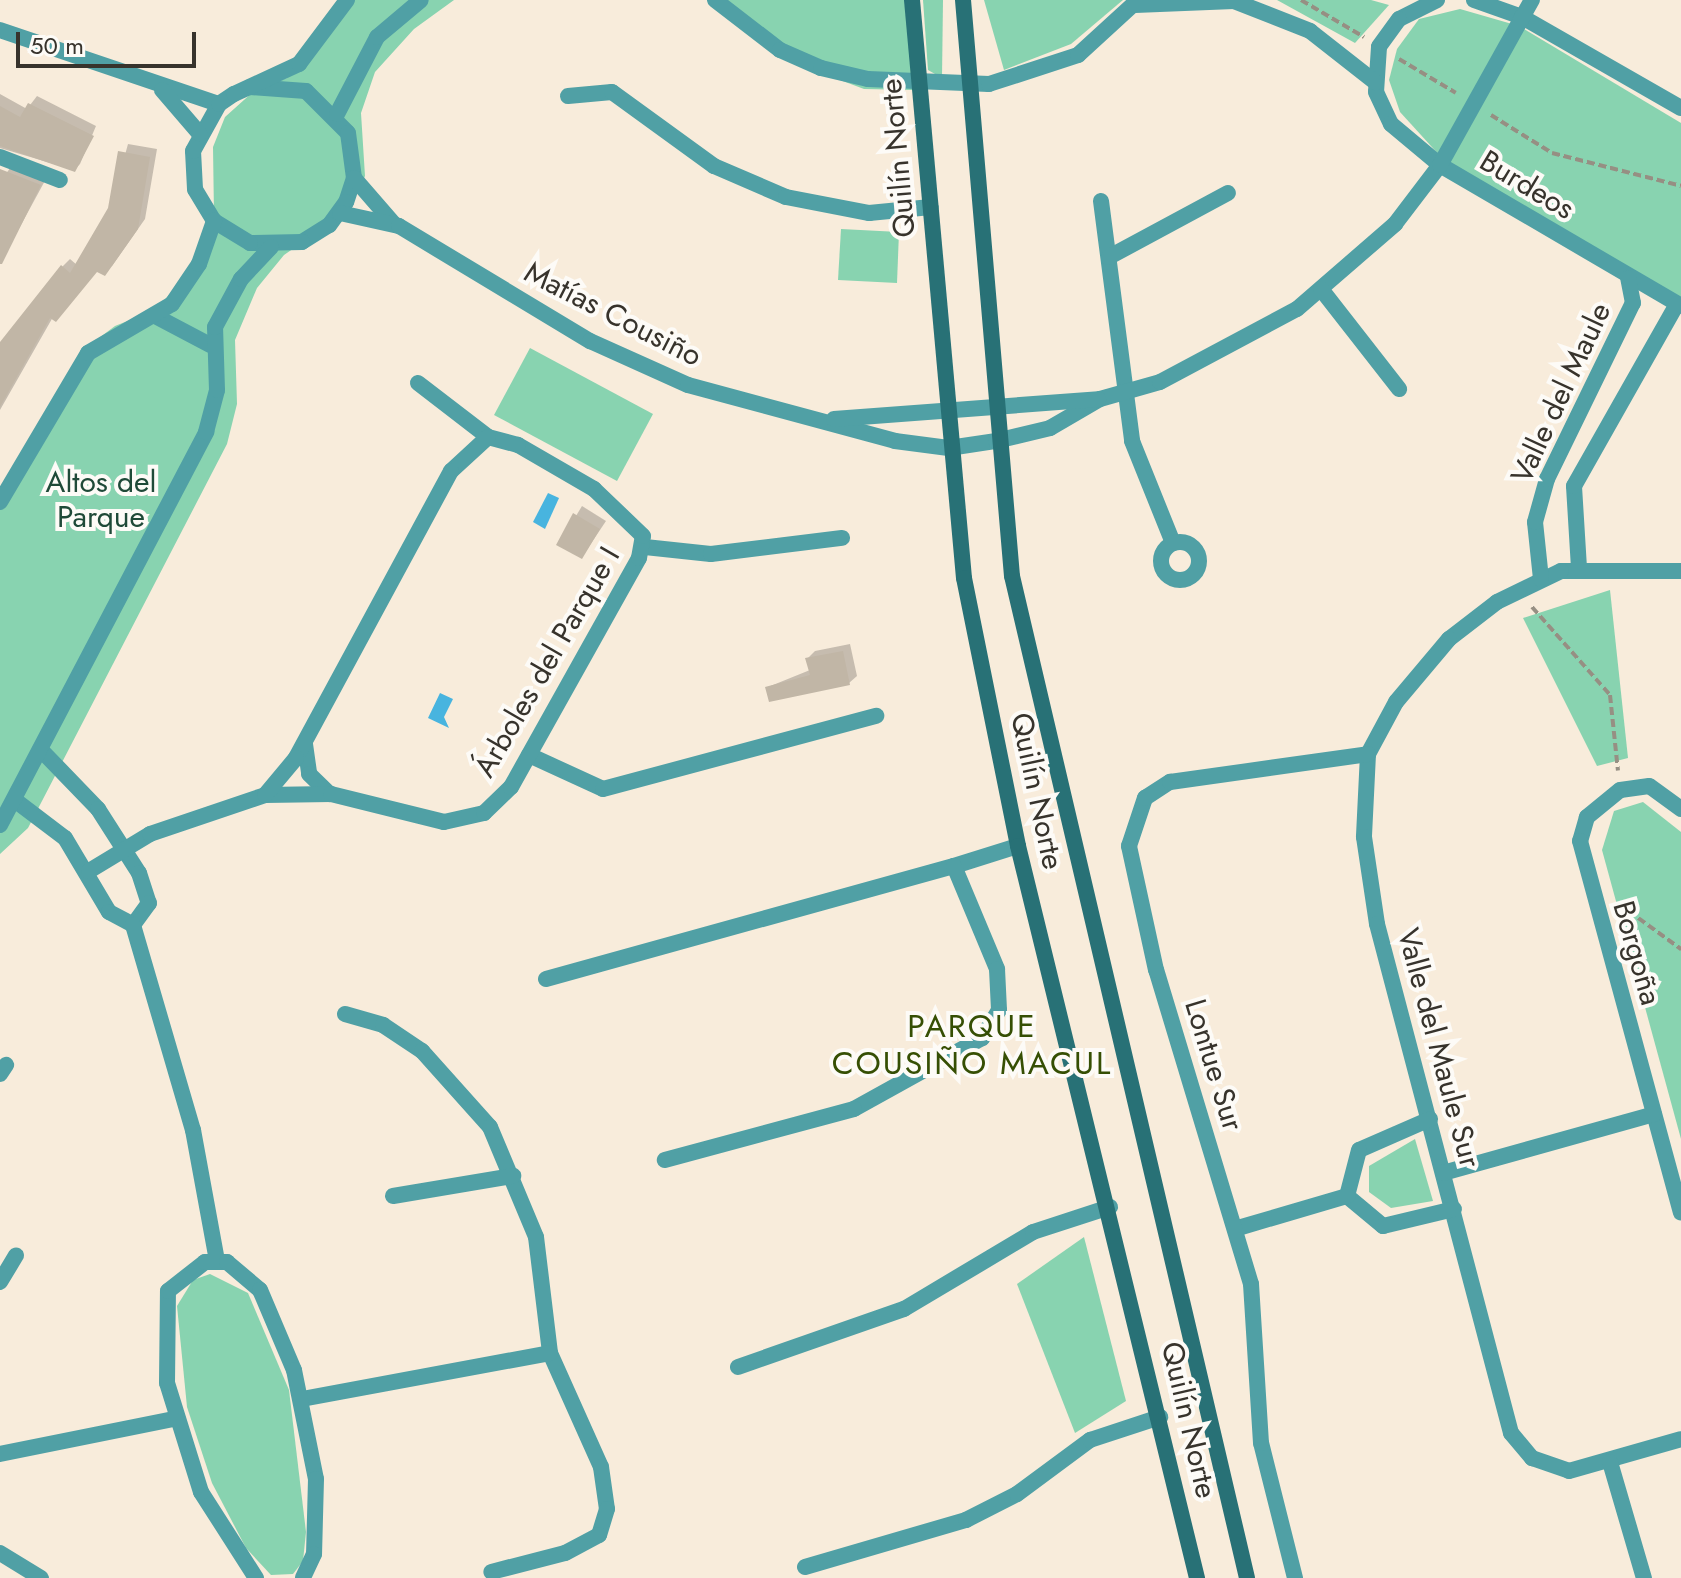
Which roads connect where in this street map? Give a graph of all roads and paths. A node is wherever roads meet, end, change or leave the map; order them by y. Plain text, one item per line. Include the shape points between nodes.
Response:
1 (347, 0) edge
2 (421, 0) edge
3 (715, 0) edge
4 (723, 0) edge
5 (912, 0) edge
6 (963, 0) edge
7 (1437, 0) edge
8 (1474, 0) edge
9 (1532, 0) edge
10 (1136, 3) edge
11 (1522, 17) junction
12 (738, 18) junction
13 (0, 30) edge
14 (918, 80) junction
15 (1375, 82) junction
16 (969, 83) junction
17 (250, 87) junction
18 (162, 90) junction
19 (568, 96) dead end
20 (219, 104) junction
21 (1681, 108) edge
22 (337, 114) junction
23 (199, 133) junction
24 (0, 157) edge
25 (1440, 165) junction
26 (354, 178) junction
27 (60, 180) dead end
28 (1228, 193) dead end
29 (1101, 201) dead end
30 (931, 207) junction
31 (340, 213) junction
32 (214, 221) junction
33 (393, 223) junction
34 (271, 247) junction
35 (1109, 257) junction
36 (1628, 278) junction
37 (1321, 289) junction
38 (1679, 305) edge
39 (157, 317) junction
40 (210, 345) junction
41 (418, 383) dead end
42 (1399, 389) dead end
43 (1126, 390) junction
44 (1100, 399) junction
45 (993, 405) junction
46 (946, 408) junction
47 (823, 420) junction
48 (488, 437) junction
49 (996, 441) junction
50 (949, 448) junction
51 (0, 502) edge
52 (842, 538) dead end
53 (1173, 543) dead end
54 (645, 547) junction
55 (1579, 568) junction
56 (1681, 571) edge
57 (1533, 583) junction
58 (876, 716) dead end
59 (305, 738) junction
60 (42, 751) junction
61 (1368, 754) junction
62 (529, 755) junction
63 (1620, 790) junction
64 (331, 794) junction
65 (265, 795) junction
66 (16, 801) junction
67 (1681, 809) edge
68 (0, 825) edge
69 (1018, 846) junction
70 (125, 847) junction
71 (954, 866) junction
72 (89, 871) junction
73 (1612, 897) dead end
74 (133, 925) junction
75 (1681, 949) edge
76 (546, 979) dead end
77 (345, 1014) dead end
78 (1654, 1114) junction
79 (1430, 1119) junction
80 (665, 1160) dead end
81 (1443, 1173) junction
82 (513, 1176) junction
83 (393, 1196) dead end
84 (1347, 1196) junction
85 (1110, 1207) junction
86 (1454, 1209) junction
87 (1681, 1213) edge
88 (1238, 1228) junction
89 (16, 1255) dead end
90 (217, 1261) junction
91 (0, 1282) edge
92 (550, 1353) junction
93 (738, 1367) dead end
94 (302, 1399) junction
95 (1160, 1417) junction
96 (174, 1419) junction
97 (1681, 1439) edge
98 (0, 1454) edge
99 (1610, 1462) junction
100 (0, 1553) edge
101 (805, 1567) dead end
102 (491, 1572) dead end
103 (1294, 1577) edge
104 (41, 1578) edge
105 (256, 1578) edge
106 (303, 1578) edge
107 (1197, 1578) edge
108 (1247, 1578) edge
109 (1644, 1578) edge

1 - 17 street via 299,64
2 - 22 street via 377,37
3 - 12 street
4 - 12 street
5 - 14 street, Quilín Norte
6 - 16 street, Quilín Norte
7 - 15 street via 1391,27 1379,47
8 - 11 street
9 - 11 street, Matías Cousiño
10 - 15 street via 1234,1 1310,31
10 - 16 street via 1078,55 1043,71
11 - 21 street
11 - 25 street, Matías Cousiño
12 - 14 street via 821,68
13 - 18 street
14 - 16 street
14 - 30 street, Quilín Norte
15 - 25 street, Burdeos via 1391,124
16 - 45 street, Quilín Norte
17 - 20 street
17 - 22 street via 297,88
18 - 20 street
18 - 23 street
19 - 30 street via 612,92 714,166 786,197 869,213
20 - 23 street
22 - 26 street via 355,155
23 - 32 street via 195,189
24 - 27 street
25 - 36 street, Burdeos
25 - 37 street, Matías Cousiño via 1395,224
26 - 31 street
26 - 33 street, Matías Cousiño
28 - 35 street
29 - 35 street
30 - 46 street, Quilín Norte
31 - 33 street, Matías Cousiño
31 - 34 street via 309,239
32 - 34 street
32 - 39 street via 196,269
33 - 47 street, Matías Cousiño via 658,374 752,406
34 - 40 street via 232,293
35 - 43 street
36 - 38 street, Burdeos
36 - 57 street, Valle del Maule via 1633,303 1547,479 1535,522
37 - 42 street
37 - 43 street, Matías Cousiño via 1242,344
38 - 55 street, Valle del Maule via 1574,486
39 - 40 street
39 - 51 street via 110,334 88,353
40 - 60 street via 217,390 206,432
41 - 48 street, Árboles del Parque I
43 - 44 street, Matías Cousiño
43 - 53 street via 1132,441
44 - 45 street, Matías Cousiño
44 - 49 street, Matías Cousiño via 1050,428
45 - 46 street, Matías Cousiño
45 - 49 street, Quilín Norte
46 - 47 street, Matías Cousiño
46 - 50 street, Quilín Norte
47 - 50 street, Matías Cousiño
48 - 54 street, Árboles del Parque I via 518,445 594,489 622,512
48 - 59 street via 451,471
49 - 50 street, Matías Cousiño
49 - 108 street, Quilín Norte via 1024,638
50 - 69 street, Quilín Norte via 964,578
52 - 54 street via 711,554
54 - 62 street, Árboles del Parque I
55 - 56 street, Valle del Maule Sur
55 - 57 street, Valle del Maule Sur
57 - 61 street, Valle del Maule Sur via 1449,639 1396,702
57 - 63 path via 1542,623 1610,695
58 - 62 street via 603,789
59 - 64 street via 309,774
59 - 65 street
60 - 66 street
60 - 70 street
61 - 79 street, Valle del Maule Sur via 1364,837 1377,924
61 - 88 street, Lontue Sur via 1170,782 1145,798 1133,817 1129,846 1156,970
62 - 64 street, Árboles del Parque I via 501,800 463,821
63 - 67 street via 1649,786
63 - 78 street, Borgoña via 1587,817 1580,841
64 - 65 street, Árboles del Parque I
65 - 70 street, Árboles del Parque I
66 - 68 street
66 - 72 street via 65,838
69 - 71 street
69 - 85 street, Quilín Norte
70 - 72 street, Árboles del Parque I
70 - 74 street via 148,894 146,911
71 - 76 street
71 - 80 street via 997,969 999,1010 982,1038 854,1109
72 - 74 street via 109,912
73 - 75 path
74 - 90 street via 189,1115
77 - 82 street via 383,1025 442,1068 490,1127
78 - 81 street
78 - 87 street, Borgoña
79 - 81 street, Valle del Maule Sur
79 - 84 street via 1359,1150
81 - 86 street, Valle del Maule Sur
82 - 83 street
82 - 92 street via 541,1262
84 - 86 street via 1383,1226
84 - 88 street
85 - 93 street via 1033,1232 904,1309
85 - 95 street, Quilín Norte
86 - 99 street, Valle del Maule Sur via 1511,1433 1551,1470
88 - 103 street, Lontue Sur via 1259,1342 1261,1443
89 - 91 street
90 - 94 street via 239,1269 260,1290
90 - 96 street via 192,1268 168,1291 163,1336
92 - 94 street
92 - 102 street via 591,1437 607,1519 579,1547
94 - 106 street via 317,1504 314,1554
95 - 101 street via 1090,1440 1017,1494 966,1520
95 - 107 street, Quilín Norte
96 - 98 street
96 - 105 street via 201,1492
97 - 99 street, Valle del Maule Sur
99 - 109 street
100 - 104 street

